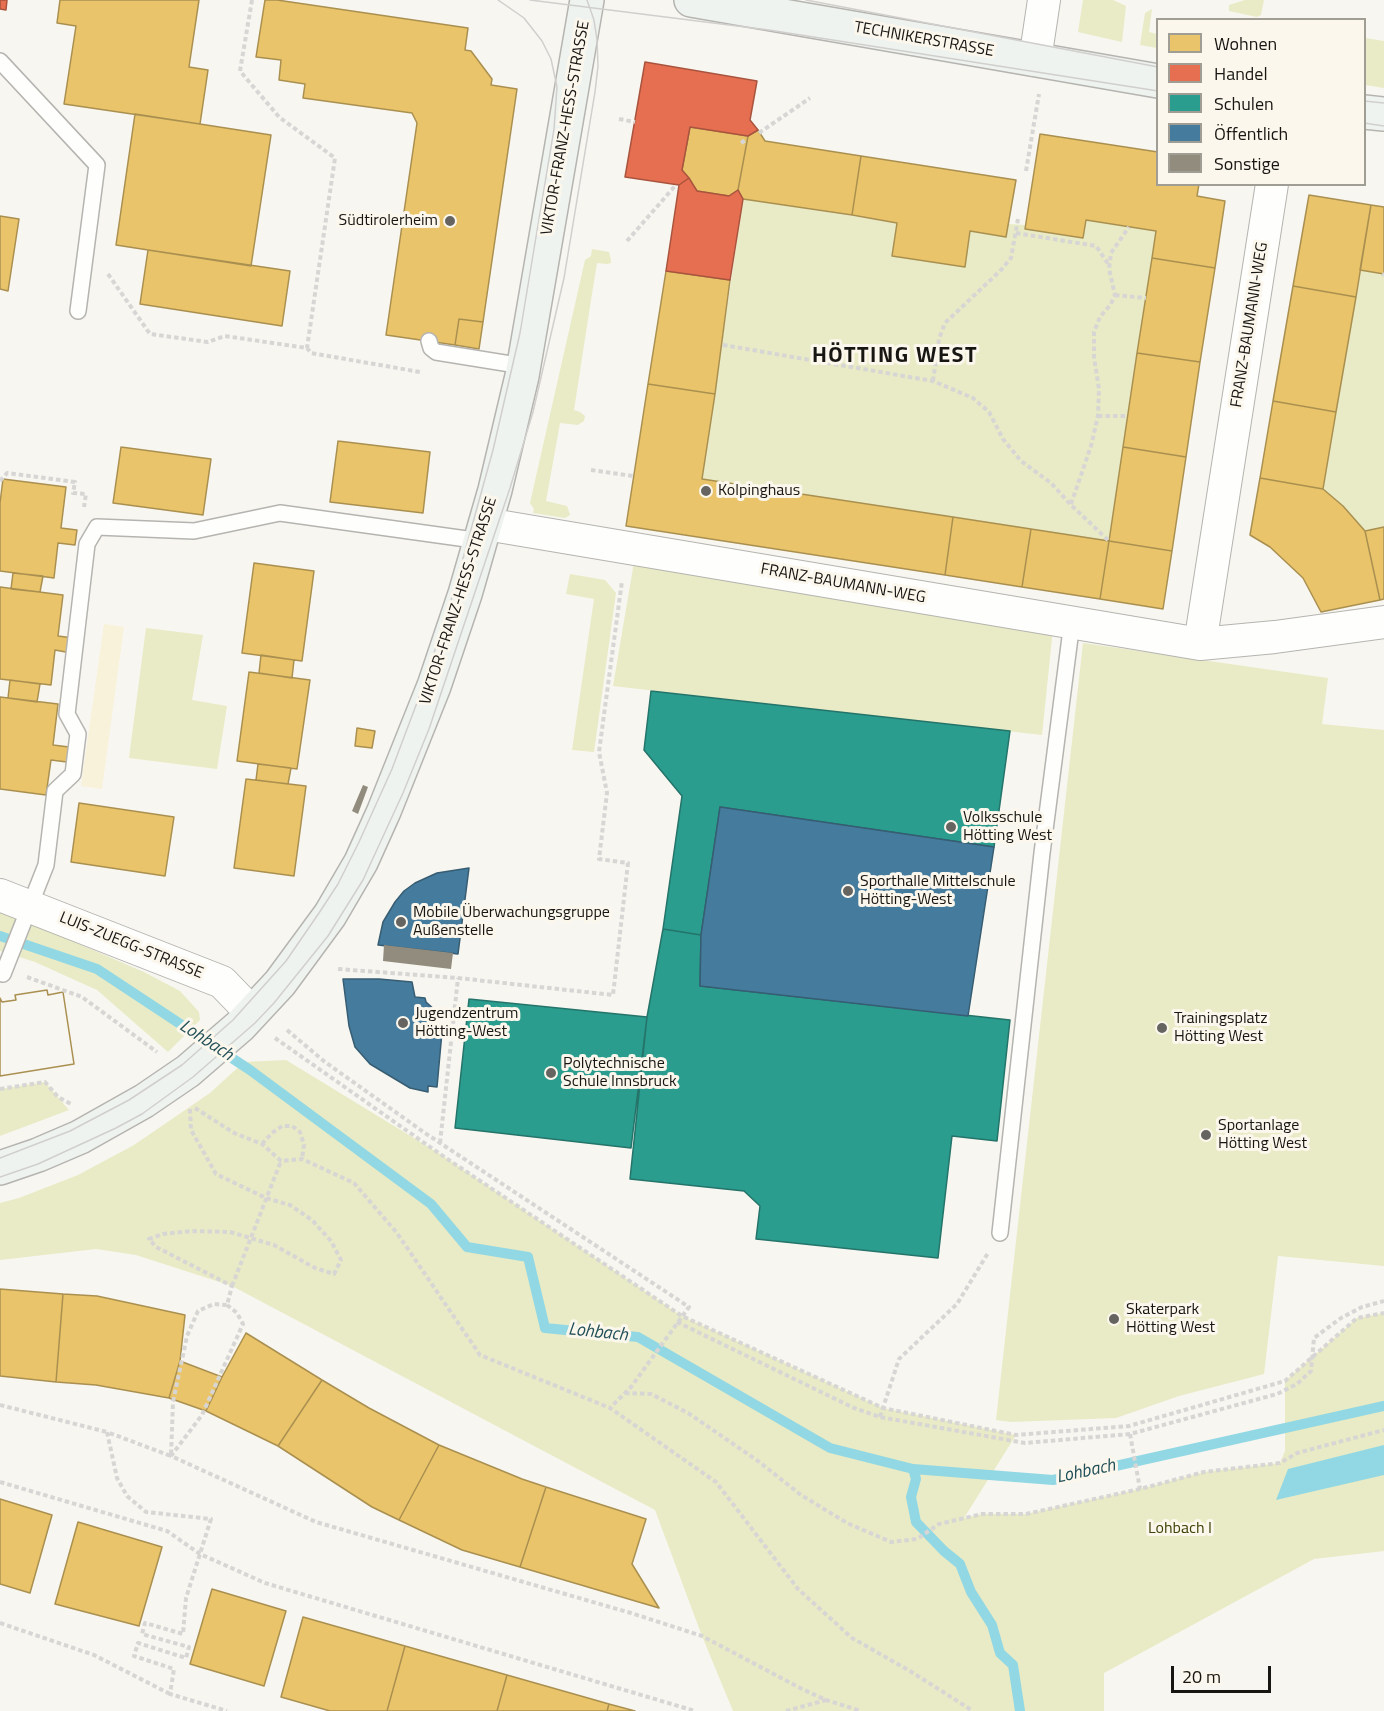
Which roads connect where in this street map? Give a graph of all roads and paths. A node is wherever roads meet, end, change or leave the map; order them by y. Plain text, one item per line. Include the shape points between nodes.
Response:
1 (252, 0) edge
2 (587, 0) edge
3 (691, 0) edge
4 (1044, 0) edge
5 (1040, 60) junction
6 (0, 61) edge
7 (1156, 81) edge
8 (810, 98) dead end
9 (1366, 111) edge
10 (1384, 114) edge
11 (619, 119) dead end
12 (635, 122) dead end
13 (759, 133) dead end
14 (747, 139) dead end
15 (741, 143) dead end
16 (1026, 171) dead end
17 (675, 186) dead end
18 (1272, 186) edge
19 (1018, 219) dead end
20 (1129, 227) dead end
21 (1016, 232) junction
22 (627, 241) dead end
23 (87, 244) junction
24 (1110, 265) junction
25 (1115, 295) junction
26 (1146, 298) dead end
27 (78, 311) dead end
28 (429, 341) dead end
29 (723, 345) dead end
30 (307, 348) junction
31 (523, 366) junction
32 (426, 373) dead end
33 (933, 381) junction
34 (1098, 416) junction
35 (1128, 416) dead end
36 (591, 470) dead end
37 (633, 476) dead end
38 (0, 481) edge
39 (1071, 505) junction
40 (115, 527) junction
41 (483, 533) junction
42 (1109, 541) dead end
43 (625, 547) junction
44 (1072, 622) junction
45 (1384, 622) edge
46 (1200, 644) junction
47 (0, 895) edge
48 (25, 916) junction
49 (338, 969) dead end
50 (4, 971) joint
51 (458, 978) junction
52 (252, 1013) junction
53 (287, 1030) dead end
54 (176, 1065) junction
55 (0, 1089) edge
56 (79, 1109) dead end
57 (440, 1143) junction
58 (262, 1144) junction
59 (302, 1159) junction
60 (281, 1161) junction
61 (0, 1168) edge
62 (266, 1198) junction
63 (1000, 1233) joint
64 (250, 1239) junction
65 (232, 1286) junction
66 (1384, 1301) edge
67 (227, 1305) junction
68 (1384, 1313) edge
69 (682, 1316) junction
70 (677, 1322) junction
71 (1312, 1358) junction
72 (625, 1393) junction
73 (0, 1405) edge
74 (610, 1408) junction
75 (883, 1408) junction
76 (880, 1417) junction
77 (1384, 1430) edge
78 (106, 1432) junction
79 (1130, 1434) junction
80 (171, 1456) junction
81 (0, 1482) edge
82 (1140, 1489) junction
83 (200, 1554) junction
84 (0, 1623) edge
85 (170, 1694) junction
86 (826, 1700) junction
87 (226, 1711) edge
88 (695, 1711) edge
89 (786, 1711) edge
90 (861, 1711) edge
91 (973, 1711) edge

1 - 30 path via 240,70 279,117 335,158
2 - 31 street, VIKTOR-FRANZ-HESS-STRASSE
3 - 5 street, TECHNIKERSTRASSE
4 - 5 street
5 - 7 street, TECHNIKERSTRASSE
5 - 16 path
6 - 23 lane via 97,165
8 - 13 path
9 - 10 street
11 - 12 path
14 - 15 path
17 - 22 path
18 - 46 street, FRANZ-BAUMANN-WEG
19 - 21 path
20 - 24 path via 1111,253
21 - 24 path via 1096,246
21 - 33 path via 1011,258 945,323
23 - 27 lane
23 - 30 path via 150,334 208,342 225,336
24 - 25 path
25 - 26 path
25 - 34 path via 1094,332
28 - 31 lane via 436,352
29 - 33 path
30 - 32 path via 311,353
31 - 41 street, VIKTOR-FRANZ-HESS-STRASSE
33 - 39 path via 973,398 989,412 1003,440
34 - 35 path
34 - 39 path
36 - 37 path
38 - 40 path via 7,473 75,482 73,493 86,494 83,521
39 - 42 path
40 - 41 lane via 194,531 280,513
40 - 48 lane via 97,527 87,544 67,714 78,734 73,774 55,791 46,865
41 - 43 street, FRANZ-BAUMANN-WEG via 581,539
41 - 52 street, VIKTOR-FRANZ-HESS-STRASSE via 434,686 361,862 314,939
43 - 44 street, FRANZ-BAUMANN-WEG
43 - 51 path via 599,752 607,793 599,859 628,863 613,995
44 - 46 street, FRANZ-BAUMANN-WEG
44 - 63 lane
45 - 46 street, FRANZ-BAUMANN-WEG
47 - 48 street, LUIS-ZUEGG-STRASSE
48 - 50 lane
48 - 52 street, LUIS-ZUEGG-STRASSE via 222,982
49 - 51 path
50 - 54 path via 82,997
51 - 57 path
52 - 54 street, VIKTOR-FRANZ-HESS-STRASSE via 222,1041
52 - 69 path via 278,1041
53 - 57 path via 325,1062
54 - 61 street, VIKTOR-FRANZ-HESS-STRASSE via 144,1101 80,1137
55 - 56 path via 45,1082 58,1097
57 - 69 path via 689,1307
58 - 59 path via 282,1126 292,1126 300,1132 304,1145
58 - 60 path
58 - 62 path via 234,1133 189,1103 191,1130 216,1174
59 - 60 path
59 - 74 path via 354,1183 397,1233 480,1355
60 - 62 path
62 - 64 path
62 - 64 path via 290,1205 312,1220 332,1240 341,1260 334,1274 274,1245
63 - 75 path via 957,1304 899,1359
64 - 65 path
64 - 65 path via 230,1232 192,1231 149,1239 156,1247
65 - 67 path
66 - 71 path via 1341,1318 1314,1338
67 - 80 path via 243,1324 202,1415
67 - 80 path via 214,1304 198,1311 187,1336 173,1402
68 - 71 path via 1357,1318
69 - 70 path
69 - 75 path
70 - 72 path
70 - 76 path
71 - 75 path via 1285,1381 1129,1426 1016,1435
71 - 79 path via 1311,1371 1277,1394
72 - 74 path
72 - 82 path via 651,1394 688,1413 801,1495 847,1523 891,1542 917,1539 939,1524 982,1514 1026,1514
73 - 78 path
74 - 91 path via 716,1482 798,1589 852,1638
75 - 76 path
76 - 79 path via 1026,1443
77 - 82 path via 1298,1453 1280,1463 1204,1472
78 - 80 path
78 - 83 path via 117,1478 128,1496 146,1512 211,1519
79 - 82 path
80 - 86 path via 316,1522 702,1636
81 - 83 path via 167,1531
83 - 85 path via 186,1598 183,1634 145,1623 142,1634 189,1647 186,1658 138,1643 134,1656 174,1669
83 - 88 path via 265,1583
84 - 85 path via 94,1655
85 - 87 path
86 - 89 path
86 - 90 path

